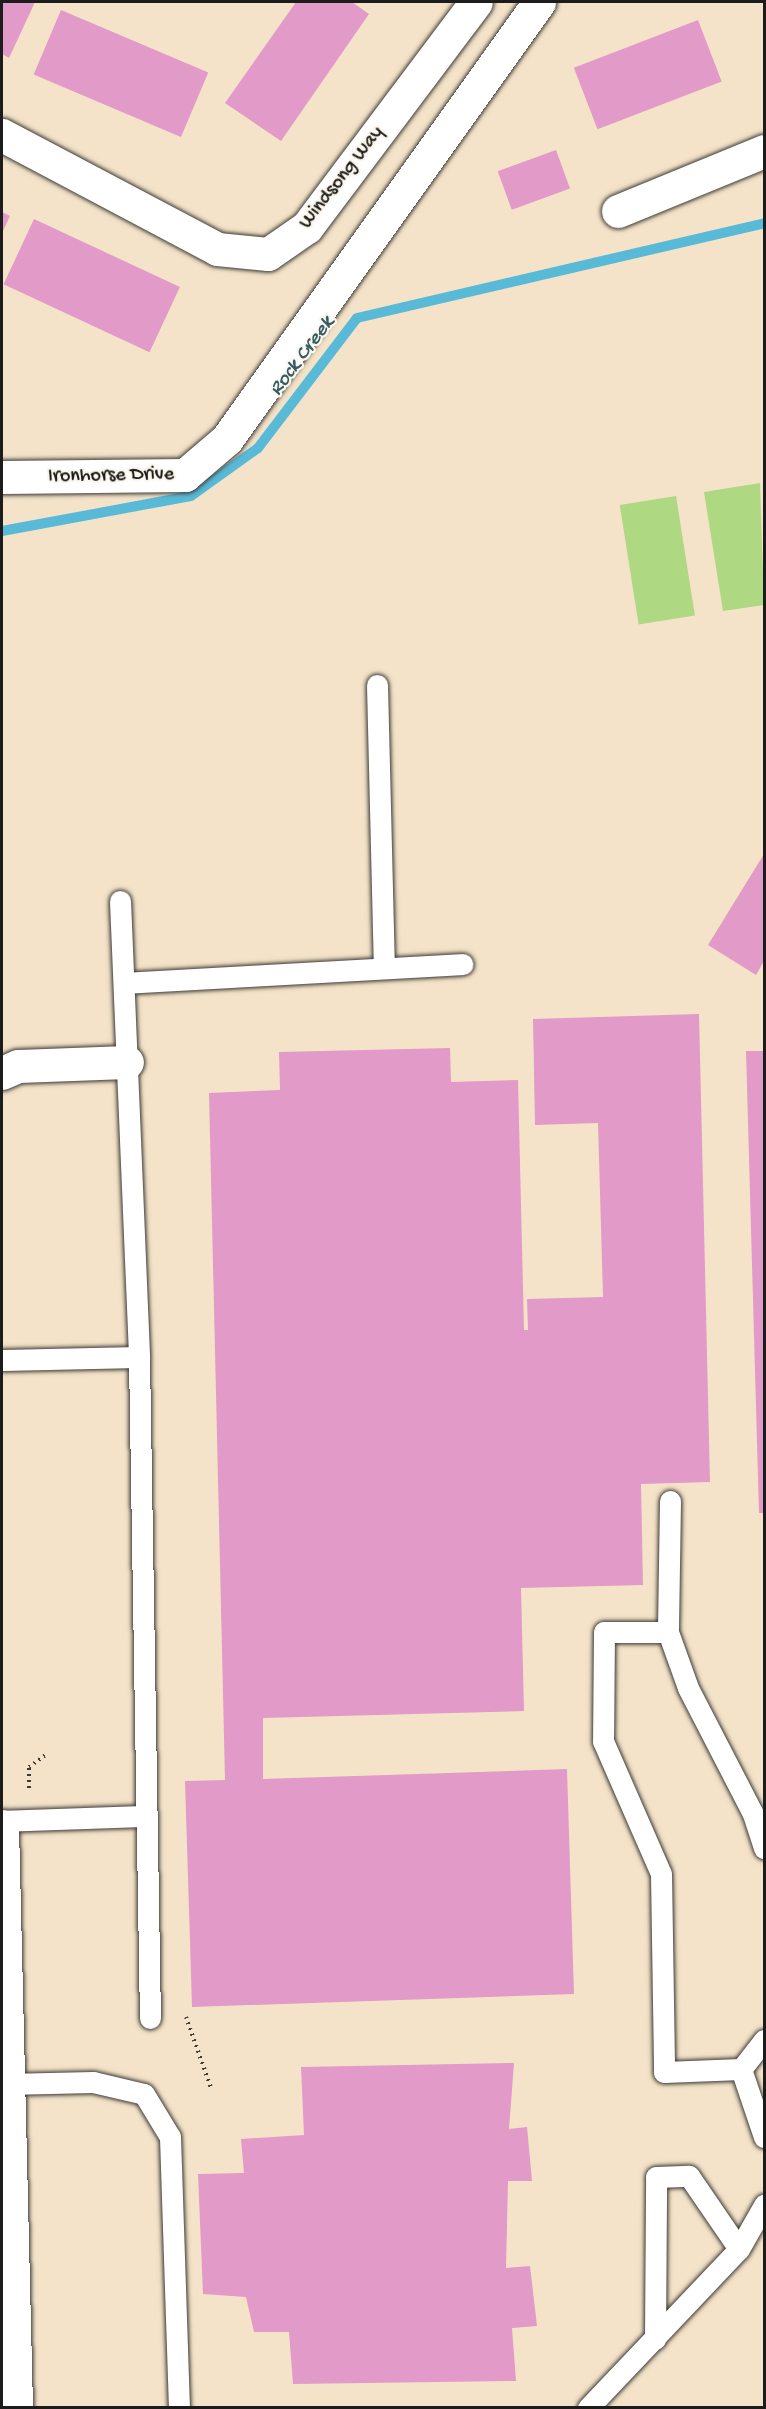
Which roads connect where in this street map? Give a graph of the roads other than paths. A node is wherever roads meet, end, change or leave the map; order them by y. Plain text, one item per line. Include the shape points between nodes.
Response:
1 (476, 2) edge
2 (539, 2) edge
3 (2, 135) edge
4 (765, 152) edge
5 (618, 211) dead end
6 (2, 477) edge
7 (377, 685) dead end
8 (120, 901) dead end
9 (462, 964) dead end
10 (384, 968) junction
11 (124, 983) junction
12 (127, 1062) junction
13 (2, 1072) edge
14 (139, 1357) junction
15 (2, 1360) edge
16 (670, 1501) dead end
17 (668, 1632) junction
18 (147, 1816) junction
19 (2, 1821) edge
20 (2, 1826) edge
21 (765, 1848) edge
22 (150, 2018) dead end
23 (765, 2040) edge
24 (741, 2069) junction
25 (6, 2084) junction
26 (765, 2137) edge
27 (765, 2205) edge
28 (739, 2249) junction
29 (656, 2339) junction
30 (16, 2408) edge
31 (179, 2408) edge
32 (588, 2408) edge

1 - 3 street, Windsong Way via 307,227 268,254 218,249
2 - 6 street, Ironhorse Drive via 227,439 185,475
4 - 5 street
7 - 10 lane
8 - 11 lane
9 - 10 lane
10 - 11 lane
11 - 12 lane
12 - 13 street via 18,1066
12 - 14 lane
14 - 15 lane
14 - 18 lane
16 - 17 lane
17 - 21 lane via 688,1688 753,1814
17 - 24 lane via 604,1632 603,1741 661,1874 664,2072
18 - 19 lane
18 - 22 lane
20 - 25 street
23 - 24 lane
24 - 26 lane
25 - 30 street
25 - 31 lane via 93,2082 144,2094 170,2137
27 - 28 lane
28 - 29 lane
28 - 29 lane via 689,2176 656,2177
29 - 32 lane

